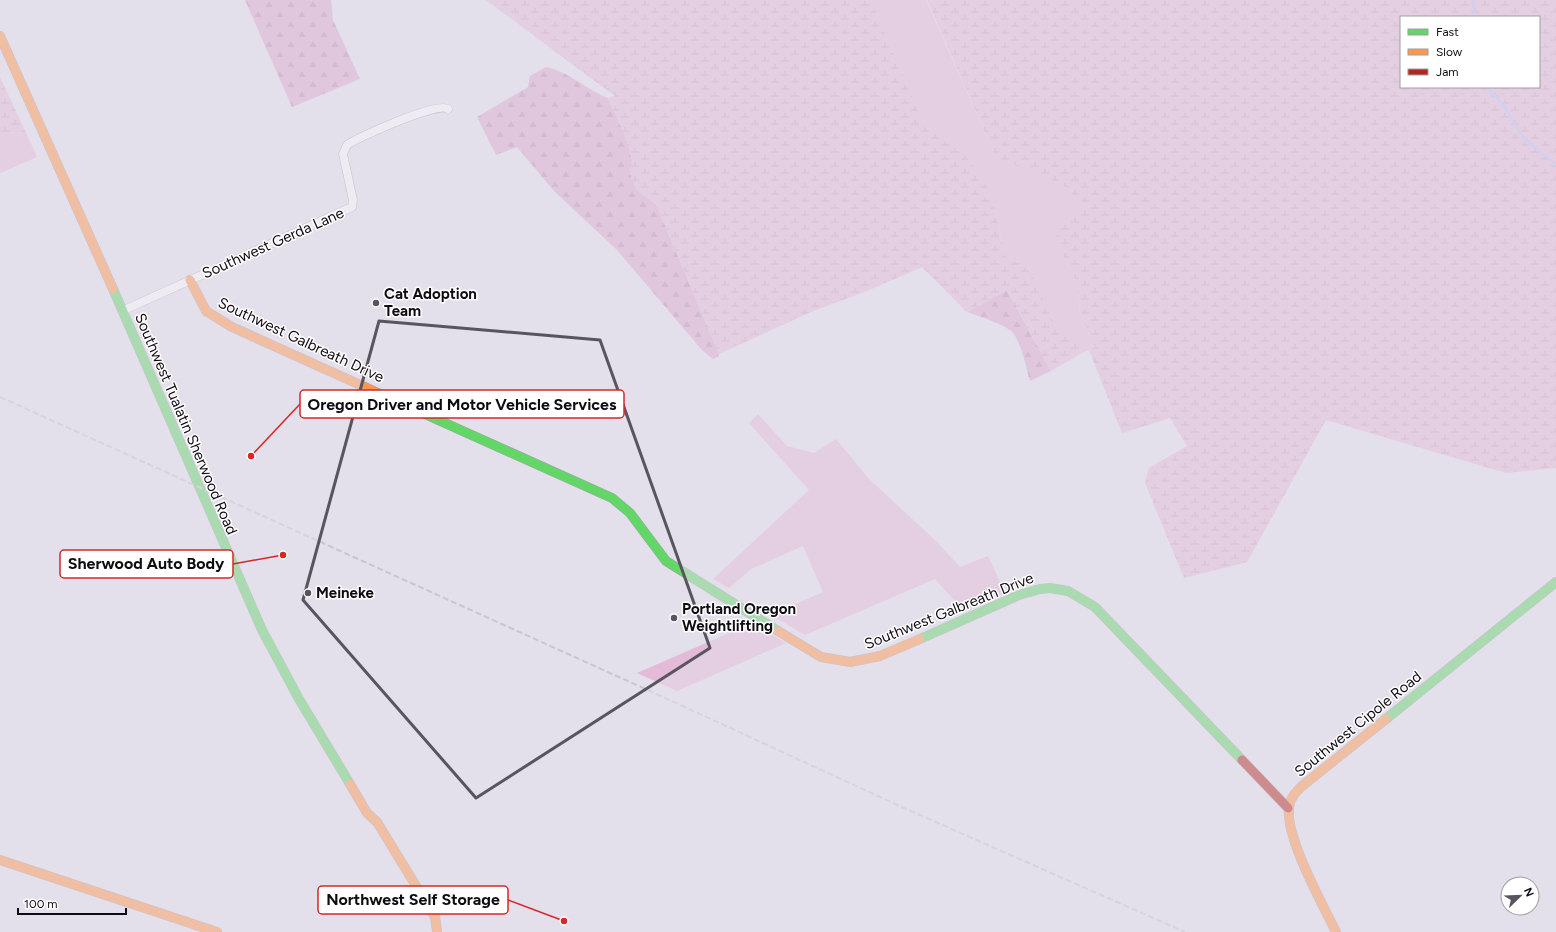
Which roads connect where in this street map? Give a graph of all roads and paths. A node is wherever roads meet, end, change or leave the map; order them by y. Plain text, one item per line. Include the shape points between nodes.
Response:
1 (0, 36) edge
2 (448, 109) dead end
3 (190, 280) junction
4 (122, 311) junction
5 (1556, 582) edge
6 (1288, 808) junction
7 (0, 860) edge
8 (217, 932) edge
9 (437, 932) edge
10 (1336, 932) edge

1 - 4 main road, Southwest Tualatin Sherwood Road
2 - 3 street, Southwest Gerda Lane via 442,106 421,112 346,145 343,154 353,200 352,207
3 - 4 street, Southwest Gerda Lane
3 - 6 main road, Southwest Galbreath Drive via 206,311 232,326 612,498 630,513 666,561 821,657 850,662 880,656 1041,588 1076,593 1095,607
4 - 9 main road, Southwest Tualatin Sherwood Road via 262,630 299,699 367,813 370,826 428,922
5 - 6 main road, Southwest Cipole Road via 1308,781 1296,792
6 - 10 main road via 1292,833
7 - 8 main road

